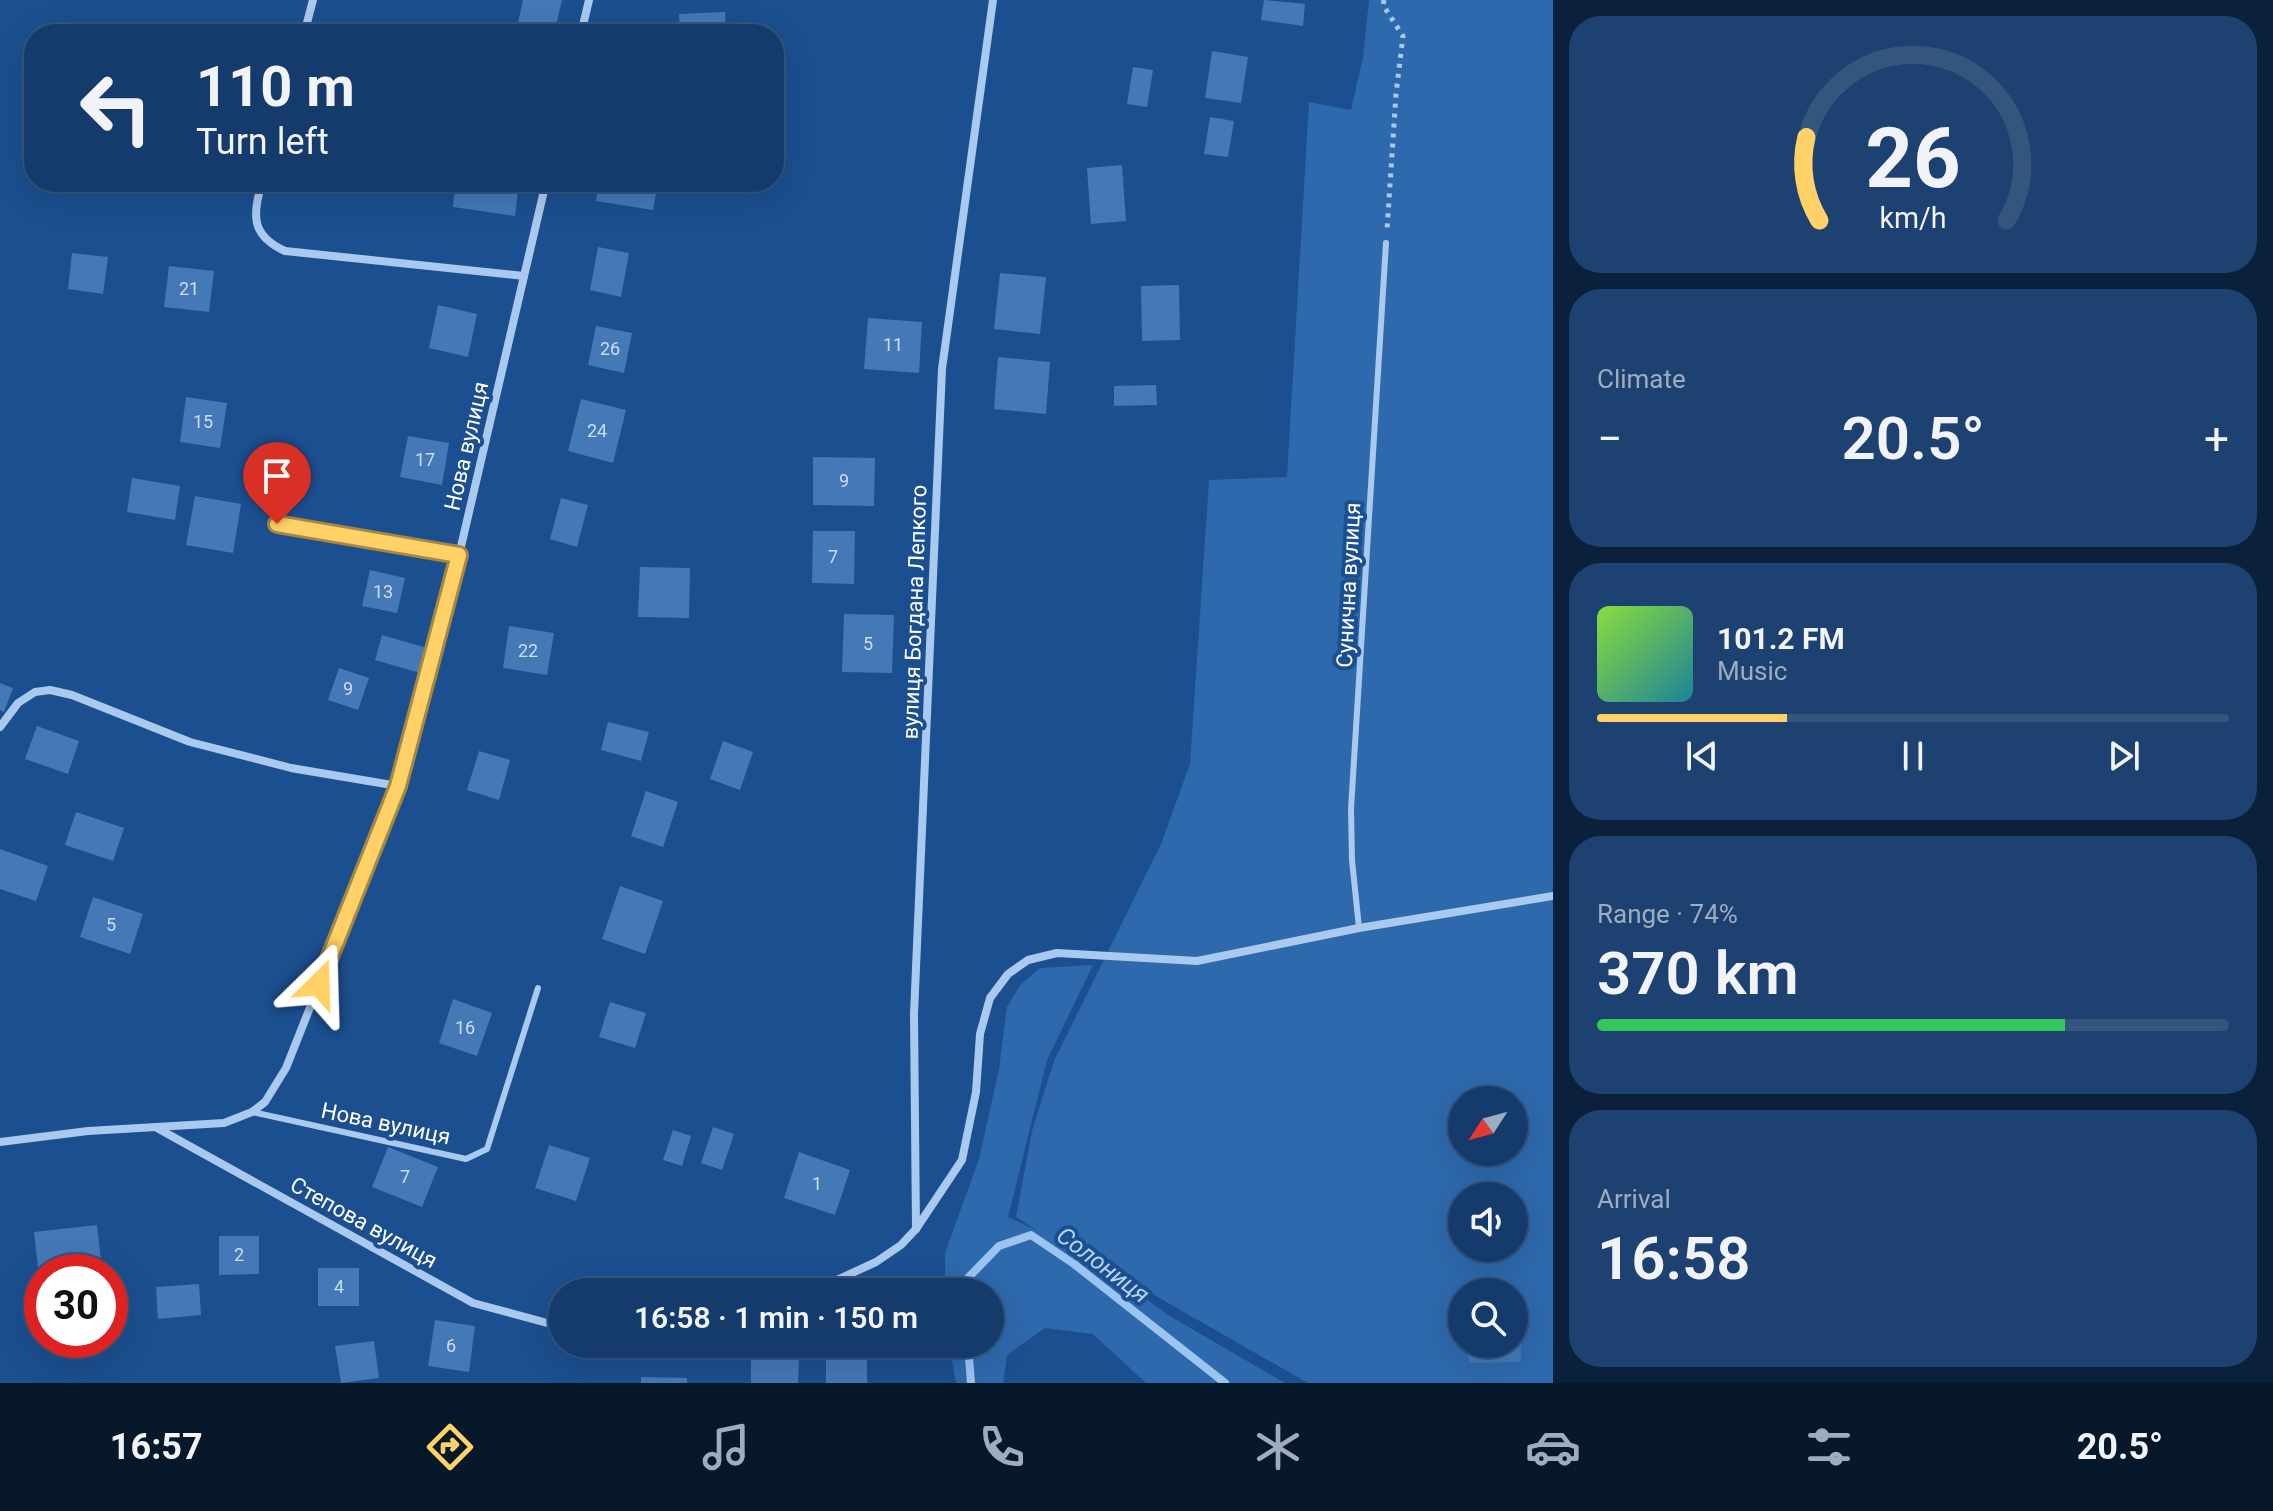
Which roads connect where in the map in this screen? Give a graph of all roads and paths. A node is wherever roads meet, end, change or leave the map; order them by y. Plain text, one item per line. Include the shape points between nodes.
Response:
1 (313, 0) edge
2 (589, 0) edge
3 (993, 0) edge
4 (1384, 0) edge
5 (307, 24) edge
6 (583, 24) edge
7 (260, 192) edge
8 (544, 192) edge
9 (1386, 243) joint
10 (524, 276) junction
11 (277, 524) dead end
12 (459, 555) junction
13 (0, 727) edge
14 (398, 786) junction
15 (1553, 896) edge
16 (1359, 928) junction
17 (538, 988) dead end
18 (252, 1112) junction
19 (156, 1128) junction
20 (0, 1142) edge
21 (916, 1229) junction
22 (841, 1278) edge
23 (548, 1323) edge

1 - 5 street
2 - 6 street
3 - 21 street, вулиця Богдана Лепкого via 942,369 914,1014
4 - 9 path via 1403,36
7 - 10 street via 254,217 260,232 285,251
8 - 10 street, Нова вулиця
9 - 16 lane, Сунична вулиця via 1351,809
10 - 12 street, Нова вулиця
11 - 12 lane
12 - 14 street, Нова вулиця
13 - 14 street via 18,703 50,690 190,742 291,768
14 - 18 street, Нова вулиця via 286,1068 265,1102
15 - 16 street
16 - 21 street via 1197,961 1057,953 1028,960 1008,974 990,998 962,1160
17 - 18 lane, Нова вулиця via 487,1149 466,1159
18 - 19 street, Нова вулиця via 224,1123
19 - 20 street, Нова вулиця
19 - 23 street, Степова вулиця via 473,1303
21 - 22 street via 876,1262

